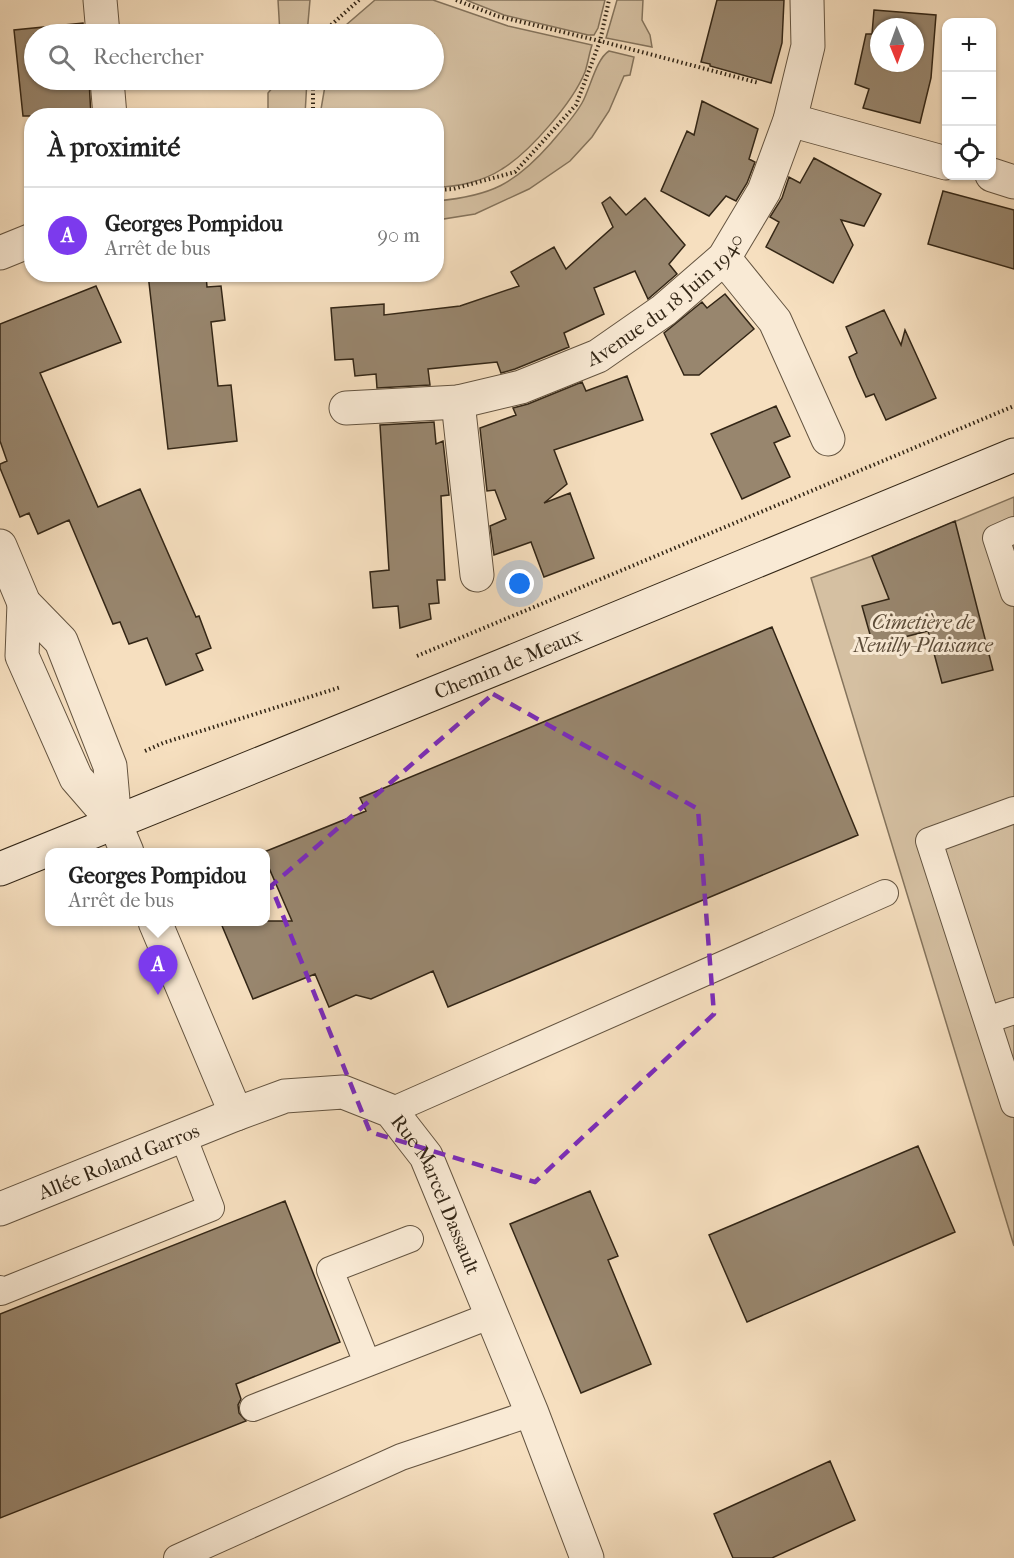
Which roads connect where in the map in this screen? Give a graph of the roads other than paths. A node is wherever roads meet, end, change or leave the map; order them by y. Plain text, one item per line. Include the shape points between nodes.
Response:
1 (100, 0) edge
2 (807, 0) edge
3 (102, 24) edge
4 (108, 90) edge
5 (794, 106) junction
6 (109, 108) edge
7 (942, 162) edge
8 (996, 176) edge
9 (1014, 182) edge
10 (24, 243) edge
11 (0, 253) edge
12 (724, 258) junction
13 (458, 402) junction
14 (346, 408) dead end
15 (828, 438) dead end
16 (1014, 455) edge
17 (1014, 530) edge
18 (0, 546) edge
19 (477, 575) dead end
20 (1014, 593) edge
21 (24, 603) junction
22 (1014, 810) edge
23 (115, 822) junction
24 (51, 848) edge
25 (125, 848) edge
26 (45, 851) edge
27 (0, 869) edge
28 (885, 893) dead end
29 (157, 926) edge
30 (1014, 1011) edge
31 (987, 1020) junction
32 (1014, 1104) edge
33 (391, 1111) junction
34 (236, 1114) junction
35 (183, 1136) junction
36 (0, 1209) edge
37 (410, 1239) dead end
38 (0, 1289) edge
39 (492, 1315) junction
40 (367, 1363) junction
41 (253, 1408) dead end
42 (532, 1413) junction
43 (177, 1558) edge
44 (587, 1558) edge

1 - 3 street
2 - 5 street, Avenue du 18 Juin 1940 via 808,46
4 - 6 street
5 - 7 street
5 - 12 street, Avenue du 18 Juin 1940 via 764,191
8 - 9 street
10 - 11 street
12 - 13 street, Avenue du 18 Juin 1940 via 664,310 598,356 521,387
12 - 15 street via 776,321
13 - 14 street, Avenue du 18 Juin 1940
13 - 19 street
16 - 23 street, Chemin de Meaux
17 - 20 lane via 996,538
18 - 21 street
21 - 23 street via 61,641 110,766
21 - 23 street via 22,656 76,778
22 - 31 lane via 929,841
23 - 24 street, Chemin de Meaux
23 - 25 street
26 - 27 street, Chemin de Meaux
28 - 33 lane
29 - 34 street
30 - 31 lane
31 - 32 lane
33 - 34 street, Rue Marcel Dassault via 343,1092 285,1096
33 - 39 street, Rue Marcel Dassault via 426,1156
34 - 35 street, Allée Roland Garros
35 - 36 street, Allée Roland Garros
35 - 38 lane via 211,1208 1,1292
37 - 40 lane via 330,1270
39 - 40 lane
39 - 42 street, Rue Marcel Dassault
40 - 41 lane
42 - 43 lane via 400,1456
42 - 44 street, Rue Marcel Dassault

